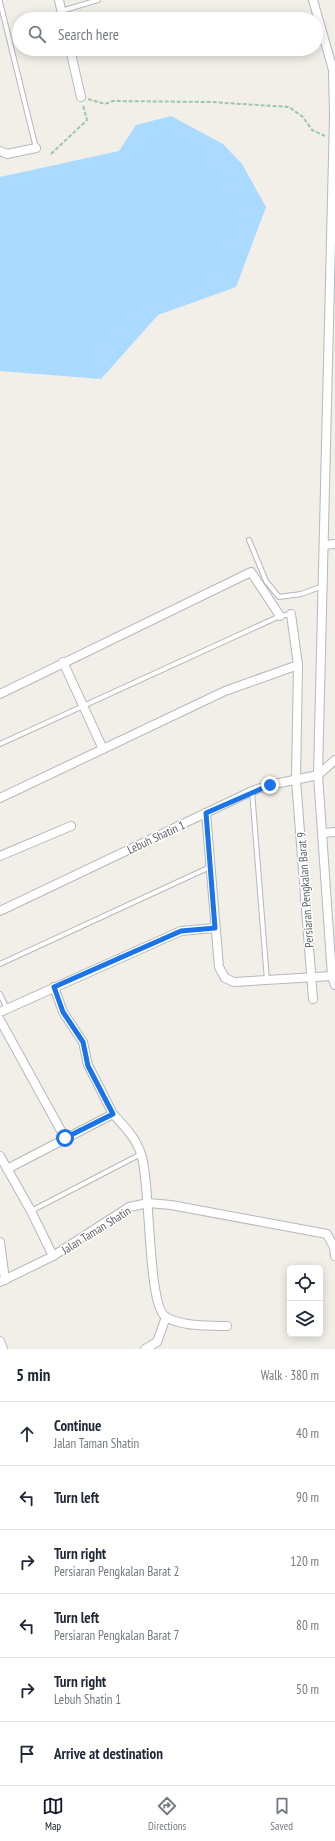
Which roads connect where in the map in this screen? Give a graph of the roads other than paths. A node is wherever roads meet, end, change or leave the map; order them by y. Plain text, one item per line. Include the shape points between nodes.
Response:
1 (59, 0) edge
2 (98, 0) edge
3 (313, 0) edge
4 (0, 2) edge
5 (61, 12) edge
6 (69, 12) edge
7 (316, 12) edge
8 (323, 35) edge
9 (12, 51) edge
10 (13, 56) edge
11 (72, 56) edge
12 (81, 97) road end
13 (335, 116) edge
14 (334, 135) edge
15 (36, 148) joint
16 (0, 151) edge
17 (249, 540) dead end
18 (335, 544) edge
19 (324, 545) junction
20 (323, 586) junction
21 (291, 614) joint
22 (280, 616) junction
23 (62, 662) junction
24 (298, 665) junction
25 (0, 694) edge
26 (82, 705) junction
27 (0, 744) edge
28 (103, 749) junction
29 (335, 760) edge
30 (318, 774) junction
31 (296, 780) junction
32 (252, 791) junction
33 (0, 798) edge
34 (206, 813) junction
35 (71, 826) dead end
36 (335, 832) edge
37 (324, 833) junction
38 (0, 856) edge
39 (210, 867) junction
40 (0, 911) edge
41 (215, 928) junction
42 (0, 964) edge
43 (332, 976) junction
44 (312, 978) junction
45 (267, 980) junction
46 (335, 985) edge
47 (54, 987) junction
48 (0, 994) edge
49 (313, 999) dead end
50 (3, 1010) edge
51 (0, 1020) edge
52 (113, 1114) junction
53 (65, 1138) junction
54 (141, 1154) junction
55 (0, 1156) edge
56 (7, 1169) junction
57 (148, 1203) junction
58 (31, 1211) junction
59 (335, 1229) edge
60 (327, 1234) junction
61 (0, 1242) edge
62 (53, 1256) junction
63 (335, 1256) edge
64 (2, 1281) edge
65 (166, 1317) junction
66 (227, 1326) dead end
67 (0, 1341) edge
68 (3, 1349) edge
69 (145, 1349) edge

1 - 5 street
2 - 6 lane
3 - 7 street
4 - 9 lane
8 - 13 street via 333,70
10 - 15 lane
11 - 12 street
13 - 14 street
14 - 19 street
15 - 16 street via 7,154
17 - 20 lane via 266,581 278,597 301,594
18 - 19 street
19 - 20 street
20 - 30 street
21 - 22 lane
21 - 24 street, Persiaran Pengkalan Barat 9
22 - 23 street via 251,572
22 - 26 lane
23 - 25 street
23 - 26 street
24 - 28 street via 226,691
24 - 31 street, Persiaran Pengkalan Barat 9
26 - 27 lane
26 - 28 street
28 - 33 street
29 - 30 street, Lebuh Shatin 1
30 - 31 street, Lebuh Shatin 1
30 - 37 street
31 - 32 street, Lebuh Shatin 1
31 - 44 street, Persiaran Pengkalan Barat 9
32 - 34 street, Lebuh Shatin 1
32 - 45 lane
34 - 39 street
34 - 40 street, Lebuh Shatin 1
35 - 38 street
36 - 37 street
37 - 43 street
39 - 41 street
39 - 42 lane
41 - 45 street via 219,967 225,978 234,982
41 - 47 street via 181,931
43 - 44 street
43 - 46 street
44 - 45 street
44 - 49 street, Persiaran Pengkalan Barat 9
47 - 50 street
47 - 52 street via 63,1012 83,1042 88,1066
48 - 50 lane
51 - 53 street
52 - 53 street
52 - 54 street via 130,1133
53 - 56 street
54 - 57 street
54 - 58 lane
55 - 56 street
56 - 58 street
57 - 60 street, Jalan Taman Shatin
57 - 62 street, Jalan Taman Shatin via 129,1207
57 - 65 street via 154,1289 160,1312
58 - 62 street
59 - 60 street
60 - 63 street via 334,1247
61 - 64 street
62 - 64 street, Jalan Taman Shatin
65 - 66 street via 185,1323
65 - 69 street via 157,1342
67 - 68 street

